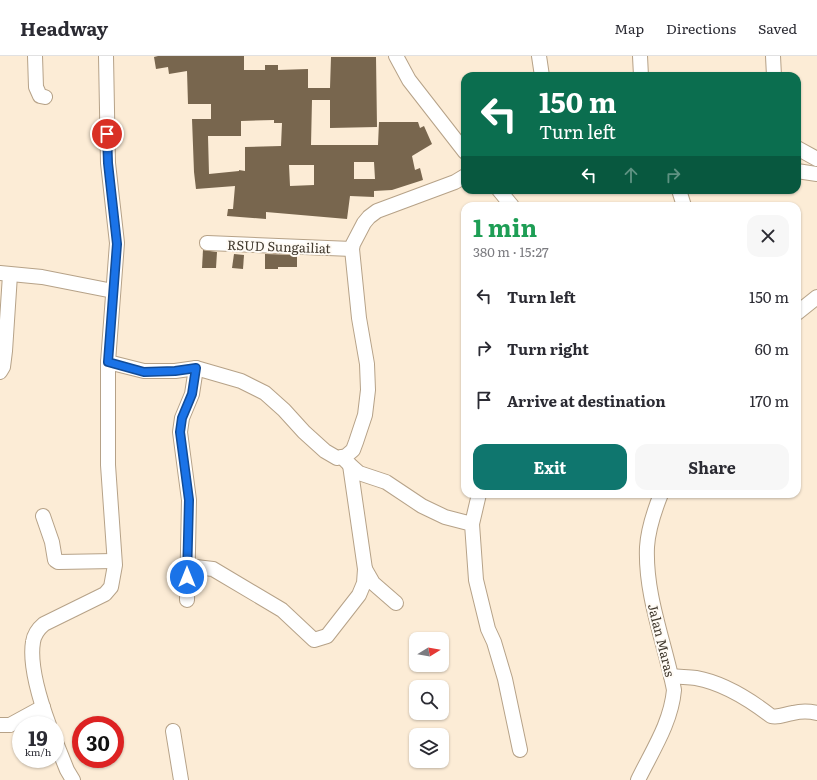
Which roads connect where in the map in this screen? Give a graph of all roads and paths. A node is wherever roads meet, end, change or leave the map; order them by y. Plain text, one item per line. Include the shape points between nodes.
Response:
1 (35, 56) edge
2 (106, 56) edge
3 (396, 56) edge
4 (539, 56) edge
5 (640, 56) edge
6 (773, 56) edge
7 (541, 72) edge
8 (641, 72) edge
9 (774, 72) edge
10 (45, 97) dead end
11 (461, 147) edge
12 (801, 150) edge
13 (817, 159) edge
14 (801, 172) edge
15 (817, 174) edge
16 (461, 178) edge
17 (502, 194) edge
18 (509, 202) edge
19 (207, 243) dead end
20 (352, 249) junction
21 (5, 274) edge
22 (113, 291) junction
23 (817, 297) edge
24 (801, 310) edge
25 (108, 362) junction
26 (196, 368) junction
27 (0, 372) edge
28 (346, 461) junction
29 (478, 498) edge
30 (659, 498) edge
31 (43, 516) dead end
32 (472, 524) junction
33 (114, 561) junction
34 (187, 566) junction
35 (365, 569) junction
36 (187, 600) dead end
37 (396, 603) dead end
38 (671, 676) junction
39 (43, 707) junction
40 (817, 713) edge
41 (46, 716) edge
42 (0, 725) edge
43 (174, 731) dead end
44 (520, 750) dead end
45 (64, 762) edge
46 (74, 780) edge
47 (182, 780) edge
48 (638, 780) edge

1 - 10 street via 36,87 40,96
2 - 22 street via 108,163 117,244
3 - 11 street via 409,80
4 - 7 street
5 - 8 street
6 - 9 street
12 - 13 street
14 - 15 street
16 - 20 street via 377,211 364,223
17 - 18 street
19 - 20 street, RSUD Sungailiat
20 - 28 street via 368,390 365,415 353,450
21 - 22 street via 42,277
21 - 27 street via 5,351
22 - 25 street
23 - 24 street
25 - 26 street via 144,372
25 - 33 street via 108,465
26 - 28 street via 241,381 265,393 325,451
26 - 34 street via 192,394 182,418 180,432 189,500
28 - 32 street via 359,473 386,482 422,506 446,517
28 - 35 street
29 - 32 street
30 - 38 street, Jalan Maras via 647,546 649,587
31 - 33 street via 55,560 58,562
32 - 44 street via 476,580 488,629 505,679
33 - 39 street via 110,587 105,594 44,624 37,630 32,654 37,688
34 - 35 street via 213,569 282,610 314,640 327,636 359,595 364,583
34 - 36 street
35 - 37 street via 373,583
38 - 40 street via 697,678 724,687 776,718 794,712
38 - 48 street, Jalan Maras via 674,690 669,718
39 - 41 street
39 - 42 street via 10,725
43 - 47 street
45 - 46 street

